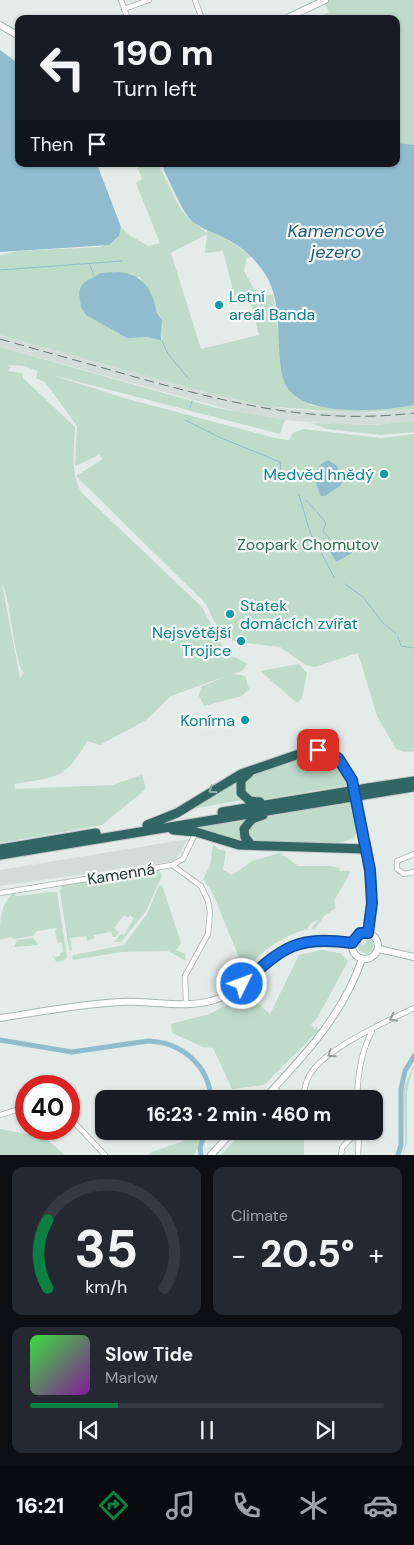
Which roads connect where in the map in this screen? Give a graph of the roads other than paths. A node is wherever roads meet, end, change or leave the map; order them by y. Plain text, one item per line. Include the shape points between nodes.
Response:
1 (120, 0) edge
2 (149, 0) edge
3 (195, 0) edge
4 (325, 0) edge
5 (124, 9) junction
6 (126, 15) edge
7 (201, 15) edge
8 (293, 15) edge
9 (0, 26) edge
10 (15, 34) edge
11 (318, 750) joint
12 (256, 769) junction
13 (414, 781) edge
14 (414, 788) edge
15 (369, 791) junction
16 (339, 796) junction
17 (273, 803) junction
18 (286, 807) junction
19 (148, 828) junction
20 (196, 832) junction
21 (251, 845) junction
22 (0, 848) edge
23 (367, 849) junction
24 (414, 854) edge
25 (0, 855) edge
26 (172, 866) junction
27 (414, 872) edge
28 (0, 893) edge
29 (368, 933) junction
30 (352, 943) junction
31 (378, 949) junction
32 (414, 957) edge
33 (362, 959) junction
34 (186, 1003) junction
35 (414, 1008) edge
36 (0, 1018) edge
37 (373, 1029) junction
38 (274, 1088) edge
39 (305, 1090) edge
40 (358, 1090) edge
41 (15, 1110) edge
42 (0, 1115) edge
43 (80, 1129) edge
44 (225, 1140) edge
45 (350, 1140) edge
46 (358, 1140) edge
47 (104, 1155) edge
48 (211, 1155) edge
49 (341, 1155) edge
50 (358, 1155) edge

1 - 5 street
2 - 5 street
3 - 7 street
4 - 8 street
5 - 6 street
9 - 10 street
11 - 12 highway
11 - 23 street via 338,758 348,772
12 - 17 highway via 241,780 241,793 250,801
12 -> 19 highway via 231,779
13 - 15 highway
14 - 15 highway
15 - 16 highway, bridge
16 - 17 highway
16 - 18 highway
17 - 19 highway
18 - 19 highway
18 - 21 highway via 252,819 244,829
19 - 20 highway
19 - 22 highway
19 - 25 highway
20 - 21 highway
20 - 26 street via 183,859
21 - 23 highway
23 - 29 street via 372,903
24 - 27 street via 397,861 397,869 404,874
26 - 28 street, Kamenná
26 - 34 street, Kamenná via 201,886 210,913 208,934 185,976
29 - 30 street via 360,933
29 - 31 street via 376,937
30 - 33 street via 353,951
30 - 34 street via 322,939 297,943 276,955 227,994 210,1001
31 - 32 street
31 - 33 street via 371,958
33 - 38 street via 345,998 325,1031
34 - 36 street via 118,1002
35 -> 37 street
37 -> 39 street via 323,1059 309,1075
37 - 40 street via 362,1051
41 - 42 street
43 - 47 street
44 - 48 street
45 - 49 street via 342,1148
46 - 50 street

